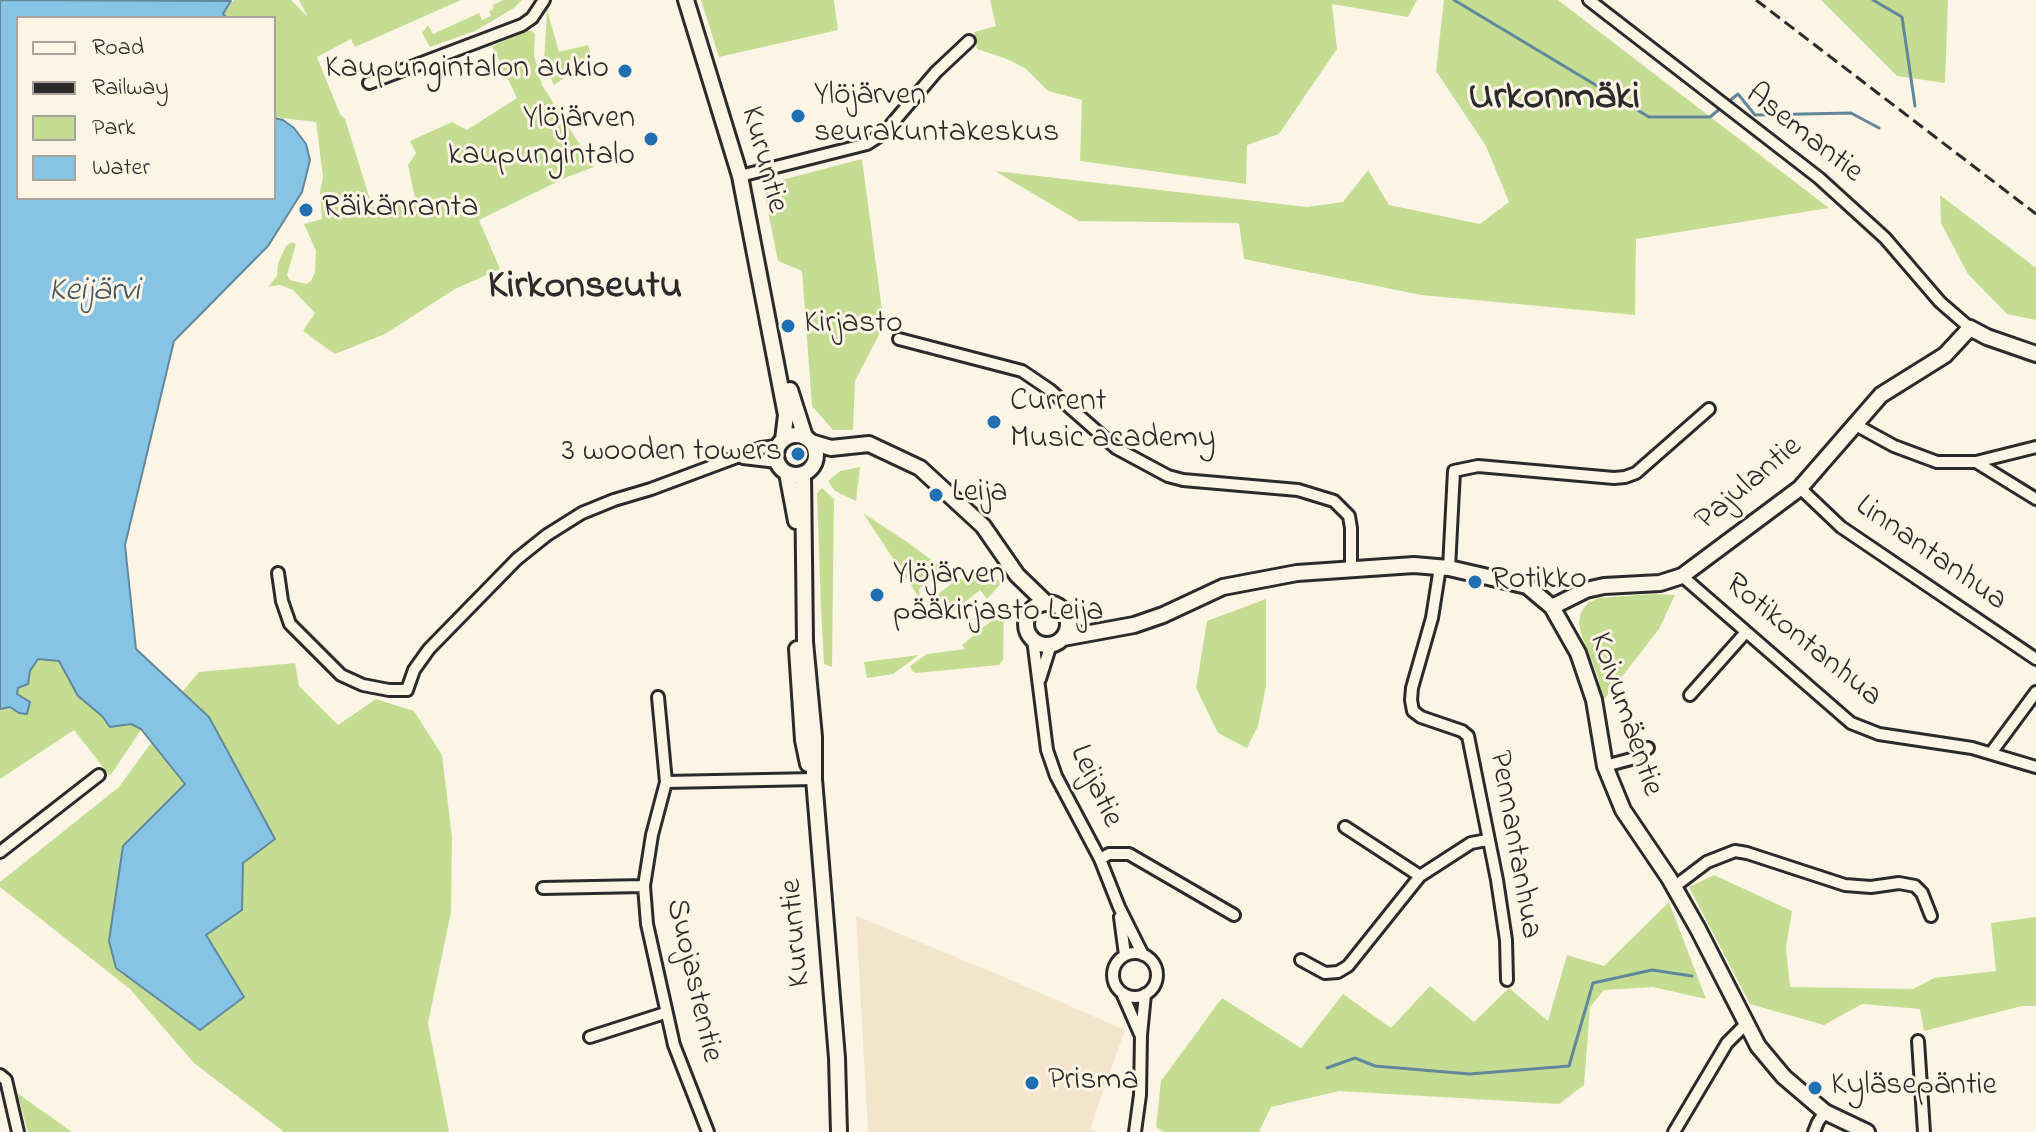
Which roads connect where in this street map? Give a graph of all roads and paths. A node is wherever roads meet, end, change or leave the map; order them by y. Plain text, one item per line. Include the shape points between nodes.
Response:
1 (544, 0) edge
2 (686, 0) edge
3 (1589, 0) edge
4 (969, 41) dead end
5 (369, 83) dead end
6 (740, 176) junction
7 (1970, 328) junction
8 (773, 337) junction
9 (899, 339) dead end
10 (2036, 354) edge
11 (1709, 409) dead end
12 (1854, 424) junction
13 (808, 439) junction
14 (2036, 447) edge
15 (892, 453) junction
16 (790, 460) junction
17 (1976, 462) junction
18 (1800, 488) junction
19 (2036, 499) edge
20 (1351, 567) junction
21 (1445, 568) junction
22 (278, 573) dead end
23 (1017, 575) junction
24 (1682, 576) junction
25 (1046, 603) junction
26 (1552, 607) junction
27 (1031, 610) junction
28 (1068, 620) junction
29 (1100, 631) junction
30 (1746, 632) junction
31 (1033, 639) junction
32 (1057, 641) junction
33 (2036, 659) edge
34 (1038, 684) junction
35 (2036, 692) edge
36 (1690, 695) dead end
37 (658, 697) dead end
38 (1648, 748) dead end
39 (1991, 753) junction
40 (1605, 766) junction
41 (2036, 767) edge
42 (99, 775) dead end
43 (814, 779) junction
44 (666, 782) junction
45 (1345, 827) dead end
46 (1487, 840) junction
47 (0, 852) edge
48 (1100, 859) junction
49 (1420, 876) junction
50 (644, 886) junction
51 (1674, 887) junction
52 (543, 888) dead end
53 (1119, 907) junction
54 (1234, 915) dead end
55 (1931, 916) dead end
56 (1125, 955) junction
57 (1143, 955) junction
58 (1301, 960) dead end
59 (1507, 980) dead end
60 (1122, 993) junction
61 (1145, 994) junction
62 (665, 1013) junction
63 (1747, 1023) junction
64 (1141, 1035) junction
65 (590, 1037) dead end
66 (1918, 1041) dead end
67 (0, 1075) edge
68 (839, 1082) junction
69 (1825, 1112) junction
70 (18, 1132) edge
71 (708, 1132) edge
72 (839, 1132) edge
73 (847, 1132) edge
74 (1135, 1132) edge
75 (1674, 1132) edge
76 (1814, 1132) edge
77 (1867, 1132) edge
78 (1924, 1132) edge

1 - 5 street via 522,25
2 - 6 street, Kuruntie
3 - 7 street, Asemantie via 1819,178
4 - 6 street via 884,133 867,144
6 - 8 street, Kuruntie
7 - 10 street
7 - 12 street, Pajulantie via 1945,355 1881,395
8 - 13 street, Kuruntie
8 - 16 street, Kuruntie
9 - 20 street via 1022,371 1116,448 1168,476 1298,490 1334,501 1349,516
11 - 21 street via 1625,477 1478,466 1454,471
12 - 17 street via 1920,457 1952,464
12 - 18 street, Pajulantie
13 - 15 street via 831,448 869,444
13 - 16 street via 793,435
13 - 16 street, Kuruntie via 816,452
14 - 17 street
15 - 16 street
15 - 23 street via 920,468 960,502
16 - 22 street via 761,448 582,513 517,559 429,649 407,690 363,685 341,675 290,624
16 - 43 street, Kuruntie
17 - 19 street
18 - 24 street, Pajulantie
18 - 33 street, Linnantanhua via 1841,527
20 - 21 street, Koivumäentie
20 - 29 street, Koivumäentie via 1223,587 1163,615
21 - 26 street, Koivumäentie via 1527,586
21 - 46 street, Pennantanhua via 1411,700 1421,717 1468,736
23 - 25 street
23 - 27 street
24 - 26 street, Pajulantie via 1586,590
24 - 30 street, Rotikontanhua
25 - 27 street
25 - 28 street via 1058,606
26 - 40 street, Koivumäentie via 1586,669
27 - 31 street via 1026,622
28 - 29 street
28 - 32 street
29 - 32 street, Koivumäentie
30 - 36 street
30 - 39 street, Rotikontanhua via 1851,723 1889,737
31 - 32 street via 1044,644
31 - 34 street, Leijatie
32 - 34 street, Leijatie
34 - 48 street, Leijatie via 1056,776
35 - 39 street
37 - 44 street, Suojastentie
38 - 40 street via 1635,758
39 - 41 street, Rotikontanhua
40 - 51 street, Koivumäentie via 1623,810
42 - 47 street
43 - 44 street
43 - 68 street, Kuruntie
44 - 50 street, Suojastentie
45 - 49 street
46 - 49 street via 1471,843
46 - 59 street, Pennantanhua via 1506,940
48 - 53 street, Leijatie
48 - 54 street via 1119,853 1143,859
49 - 58 street via 1348,966 1325,973
50 - 52 street
50 - 62 street, Suojastentie
51 - 55 street via 1707,862 1735,851 1845,885 1915,886
51 - 63 street, Koivumäentie
53 - 56 street, Leijatie
53 - 57 street, Leijatie
56 - 57 street
56 - 60 street, Leijatie via 1113,969
57 - 61 street, Leijatie via 1157,977
60 - 61 street
60 - 64 street, Leijatie
61 - 64 street, Leijatie
62 - 65 street
62 - 71 street, Suojastentie
63 - 69 street, Koivumäentie via 1777,1069
63 - 75 street via 1727,1043
64 - 74 street, Leijatie
66 - 78 street
67 - 70 street via 6,1080
68 - 72 street, Kuruntie
68 - 73 street, Kuruntie
69 - 76 street
69 - 77 street, Koivumäentie

